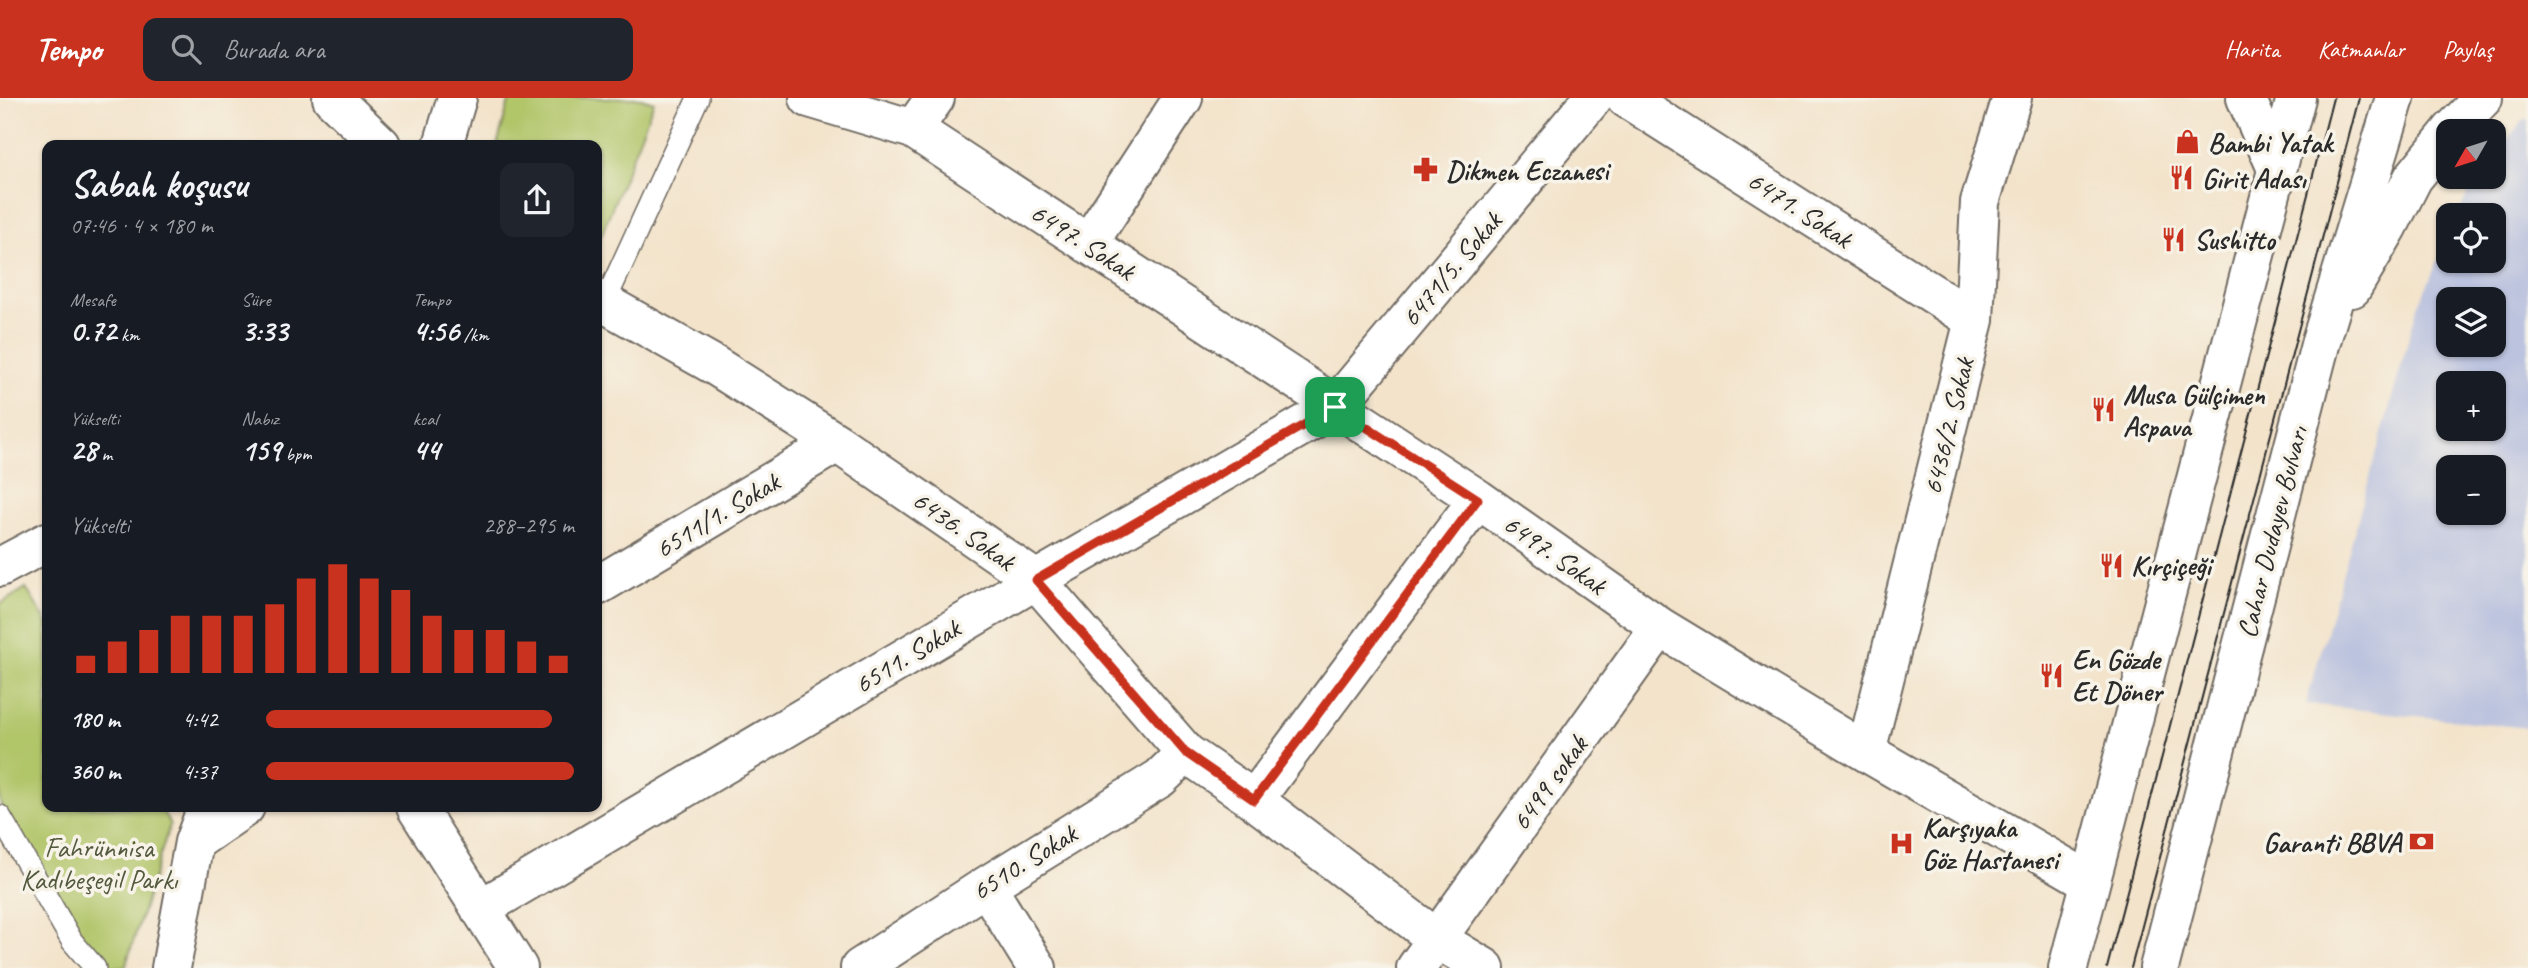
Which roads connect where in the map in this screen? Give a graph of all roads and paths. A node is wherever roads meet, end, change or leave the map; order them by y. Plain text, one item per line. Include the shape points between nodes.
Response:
1 (332, 98) edge
2 (457, 98) edge
3 (698, 98) edge
4 (809, 98) edge
5 (935, 98) edge
6 (1183, 98) edge
7 (1593, 98) edge
8 (1626, 98) edge
9 (2012, 98) edge
10 (2246, 98) edge
11 (2296, 98) edge
12 (2395, 98) edge
13 (2483, 98) edge
14 (2463, 119) edge
15 (913, 129) junction
16 (376, 140) edge
17 (444, 140) edge
18 (2436, 150) edge
19 (2277, 169) junction
20 (1088, 244) junction
21 (602, 300) edge
22 (602, 303) edge
23 (1974, 320) junction
24 (2321, 341) junction
25 (1335, 407) junction
26 (837, 443) junction
27 (1478, 499) junction
28 (1036, 580) junction
29 (602, 583) edge
30 (1660, 627) junction
31 (1866, 752) junction
32 (1186, 753) junction
33 (1254, 800) junction
34 (205, 812) edge
35 (238, 812) edge
36 (419, 812) edge
37 (0, 816) edge
38 (194, 842) junction
39 (2089, 881) junction
40 (986, 886) junction
41 (480, 909) junction
42 (1427, 953) edge
43 (95, 968) edge
44 (171, 968) edge
45 (518, 968) edge
46 (860, 968) edge
47 (1037, 968) edge
48 (1485, 968) edge
49 (2068, 968) edge
50 (2160, 968) edge

1 - 16 street
2 - 17 street
3 - 21 lane
4 - 15 street, 6497. Sokak
5 - 15 street
6 - 20 street
7 - 25 street, 6471/5. Sokak
8 - 23 street, 6471. Sokak
9 - 23 street, 6436/2. Sokak via 1980,202
10 - 19 street
11 - 19 street
12 - 24 street, Cahar Dudayev Bulvarı
13 - 14 street
15 - 20 street, 6497. Sokak
18 - 24 street via 2413,178
19 - 39 street
20 - 25 street, 6497. Sokak
22 - 26 street, 6436. Sokak via 714,365
23 - 31 street, 6436/2. Sokak
24 - 50 street, Cahar Dudayev Bulvarı
25 - 27 street, 6497. Sokak
25 - 28 street, 6511. Sokak
26 - 28 street, 6436. Sokak
26 - 29 street, 6511/1. Sokak
27 - 30 street, 6497. Sokak
27 - 33 street
28 - 32 street, 6436. Sokak
28 - 41 street, 6511. Sokak
30 - 31 street, 6497. Sokak
30 - 42 street, 6499 sokak
31 - 39 street, 6497. Sokak
32 - 33 street, 6436. Sokak
32 - 40 street, 6510. Sokak via 1160,778
33 - 42 street, 6436. Sokak
34 - 38 street
35 - 38 street
36 - 41 street
37 - 43 lane via 72,941
38 - 44 street
39 - 49 street
40 - 46 street, 6510. Sokak
40 - 47 street
41 - 45 street
42 - 48 street, 6436. Sokak

